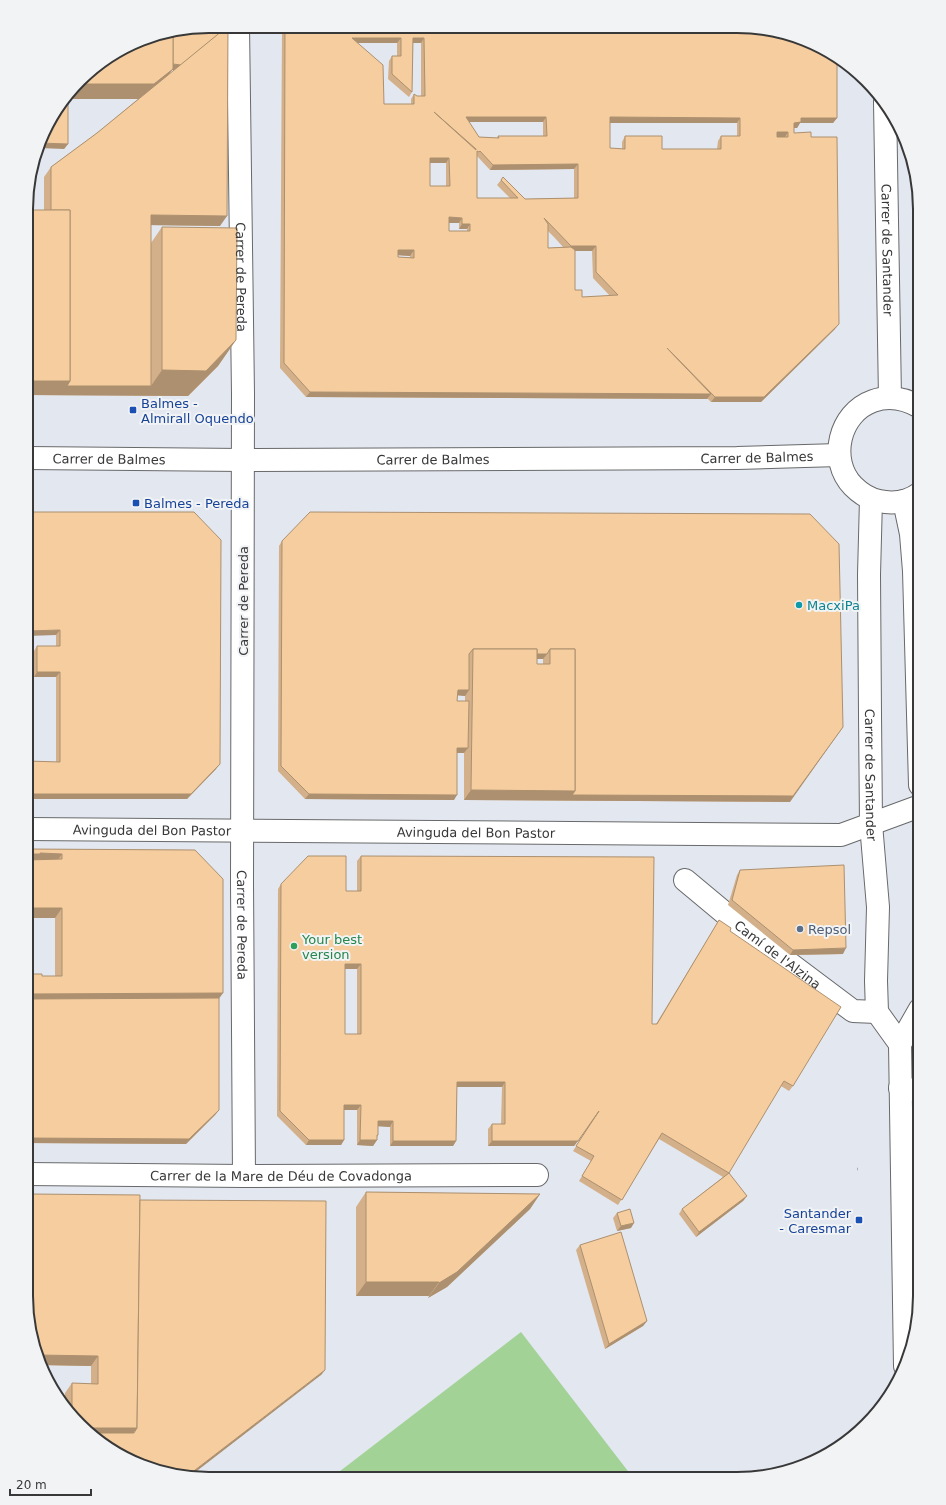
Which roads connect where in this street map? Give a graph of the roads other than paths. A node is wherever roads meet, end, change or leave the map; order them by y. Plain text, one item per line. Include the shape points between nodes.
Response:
1 (238, 33) edge
2 (885, 115) edge
3 (890, 398) junction
4 (913, 403) edge
5 (839, 455) junction
6 (33, 458) edge
7 (243, 460) junction
8 (912, 497) edge
9 (871, 499) junction
10 (913, 559) edge
11 (913, 809) edge
12 (871, 824) junction
13 (33, 830) edge
14 (242, 832) junction
15 (685, 880) dead end
16 (877, 1012) junction
17 (913, 1021) edge
18 (900, 1044) junction
19 (910, 1090) edge
20 (33, 1174) edge
21 (536, 1175) dead end
22 (244, 1176) junction
23 (905, 1350) edge

1 - 7 street, Carrer de Pereda
2 - 3 street, Carrer de Santander
3 - 4 street
3 - 5 street via 873,401 858,409 847,422 840,438
5 - 7 street, Carrer de Balmes via 737,458
5 - 9 street via 842,469 849,481 859,492
6 - 7 street, Carrer de Balmes
7 - 14 street, Carrer de Pereda
8 - 9 street via 888,502
8 - 10 street
9 - 12 street, Carrer de Santander
11 - 12 street, Avinguda del Bon Pastor
12 - 14 street, Avinguda del Bon Pastor via 840,835
12 - 16 street, Carrer de Santander via 878,908
13 - 14 street, Avinguda del Bon Pastor
14 - 22 street, Carrer de Pereda
15 - 16 street, Camí de l'Alzina via 745,930 853,1011
16 - 18 street
17 - 18 street
18 - 19 street
19 - 23 street via 902,1172
20 - 22 street, Carrer de la Mare de Déu de Covadonga
21 - 22 street, Carrer de la Mare de Déu de Covadonga

